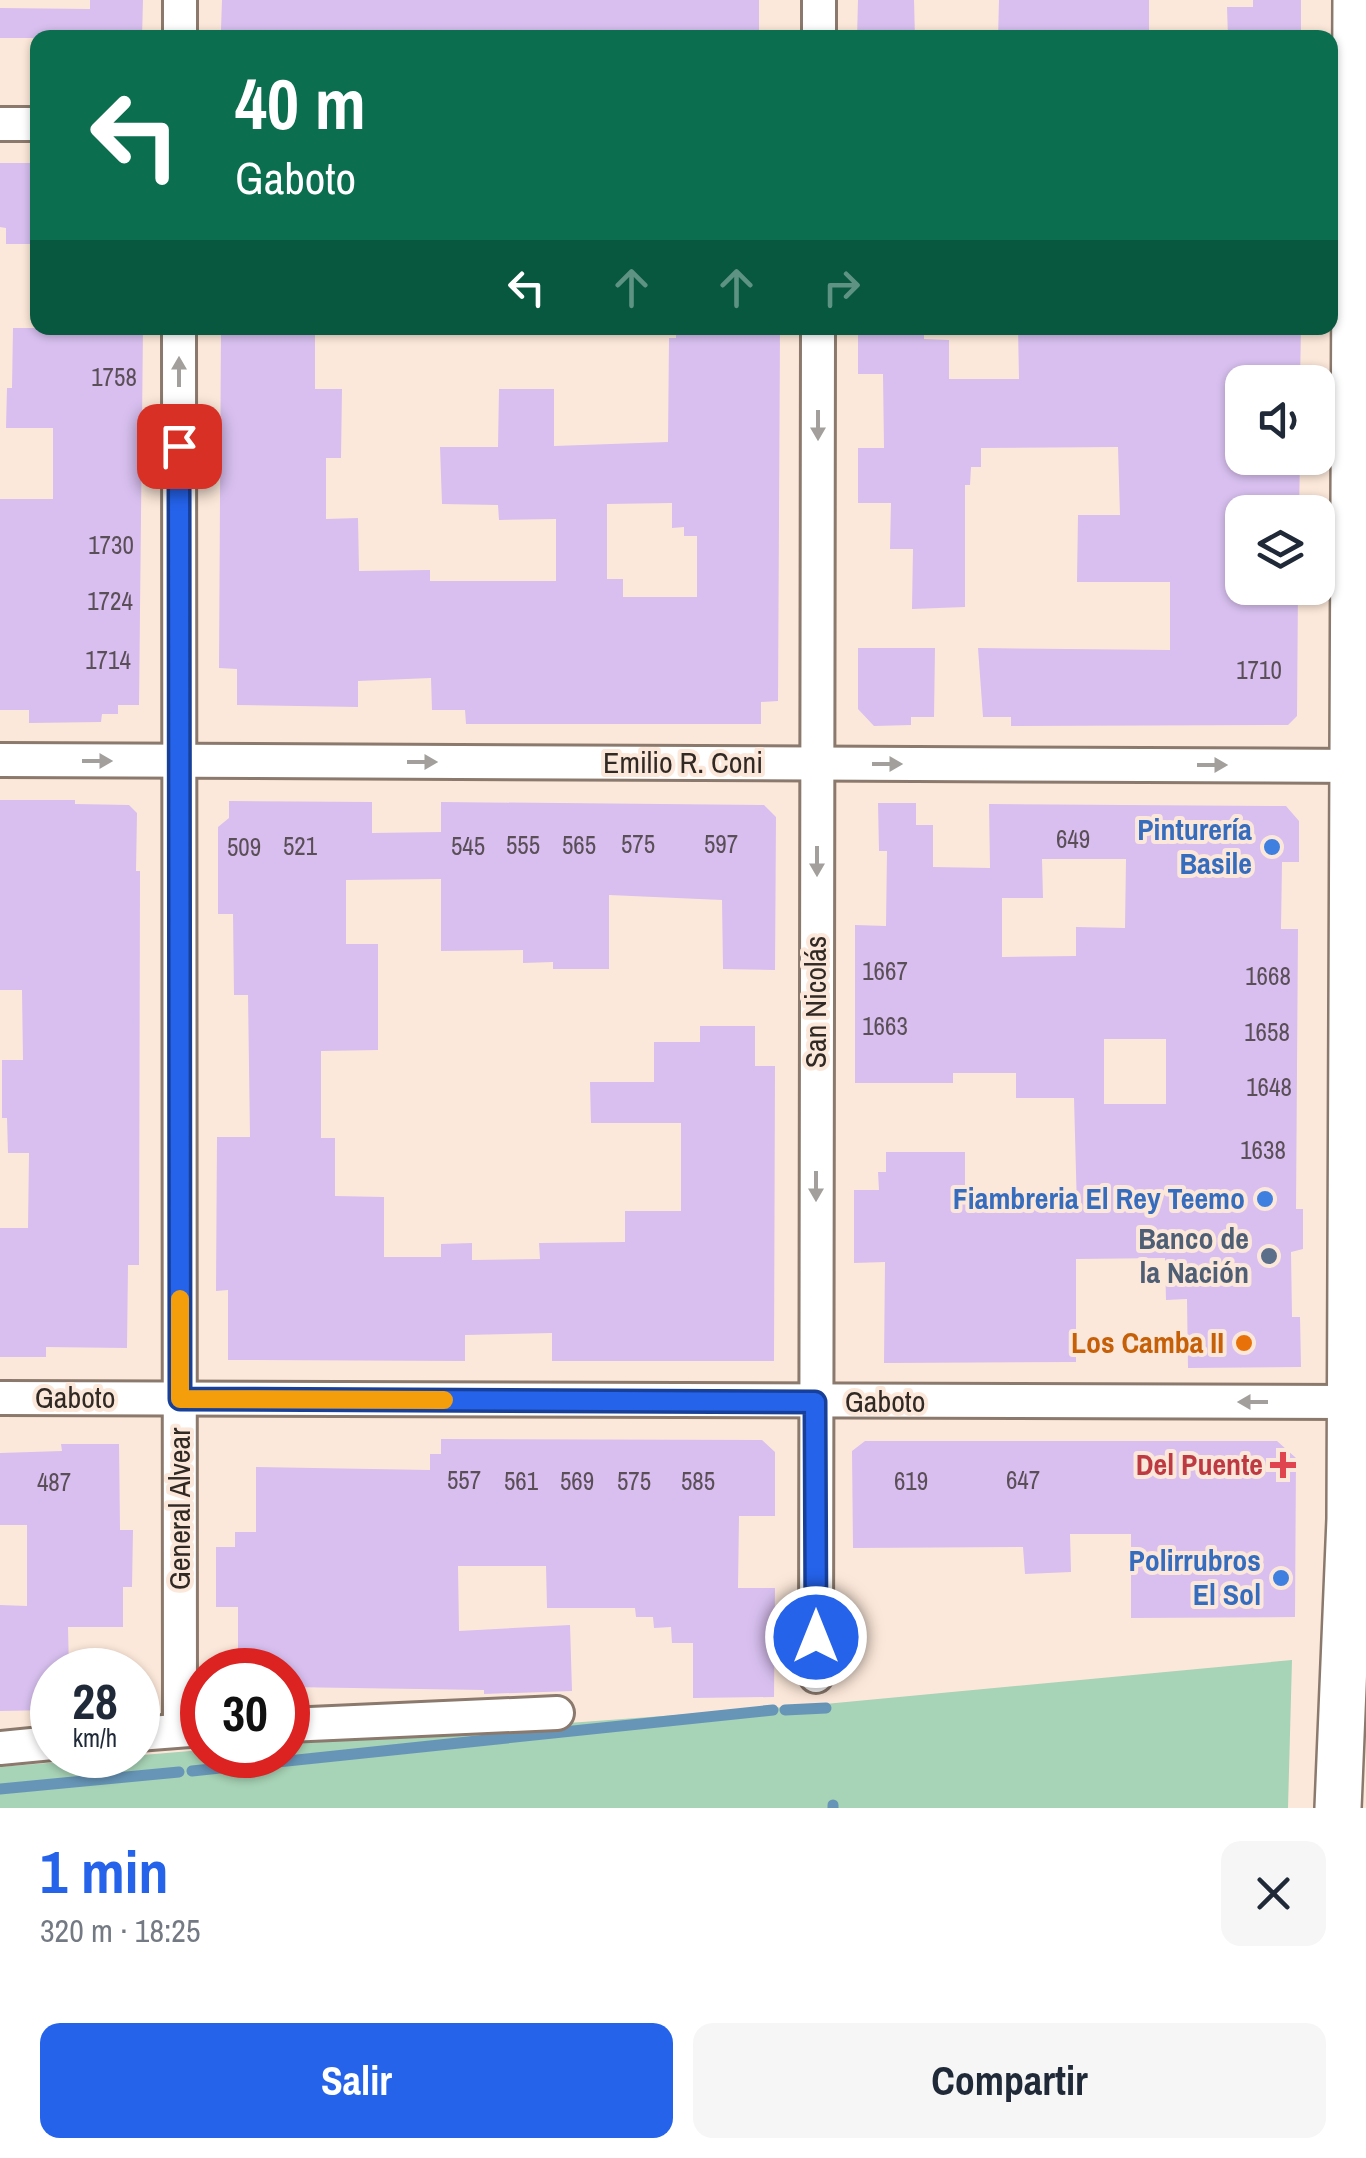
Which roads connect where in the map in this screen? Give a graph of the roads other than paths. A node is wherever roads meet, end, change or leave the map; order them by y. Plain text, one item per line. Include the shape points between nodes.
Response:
1 (180, 0) edge
2 (819, 0) edge
3 (1356, 0) edge
4 (180, 30) edge
5 (819, 30) edge
6 (0, 124) edge
7 (30, 124) edge
8 (1351, 129) edge
9 (180, 335) edge
10 (818, 335) edge
11 (0, 760) edge
12 (179, 762) junction
13 (817, 764) junction
14 (1359, 766) edge
15 (0, 1398) edge
16 (180, 1399) junction
17 (815, 1402) junction
18 (1351, 1402) junction
19 (1358, 1599) edge
20 (189, 1648) edge
21 (816, 1676) dead end
22 (557, 1713) dead end
23 (310, 1724) edge
24 (30, 1745) edge
25 (0, 1748) edge
26 (1338, 1808) edge

1 - 4 street
2 - 5 street
3 - 8 main road
6 - 7 street
8 - 14 main road
12 -> 9 street, General Alvear
10 -> 13 street, San Nicolás
11 -> 12 street, Emilio R. Coni
12 -> 13 street, Emilio R. Coni
12 - 16 street, General Alvear
13 -> 14 street, Emilio R. Coni
13 -> 17 street, San Nicolás
14 - 18 main road
15 - 16 street, Gaboto
16 - 17 street, Gaboto
16 - 20 street, General Alvear
18 -> 17 street, Gaboto
17 - 21 street, San Nicolás
18 - 19 main road
19 - 26 main road
22 - 23 street
24 - 25 street

